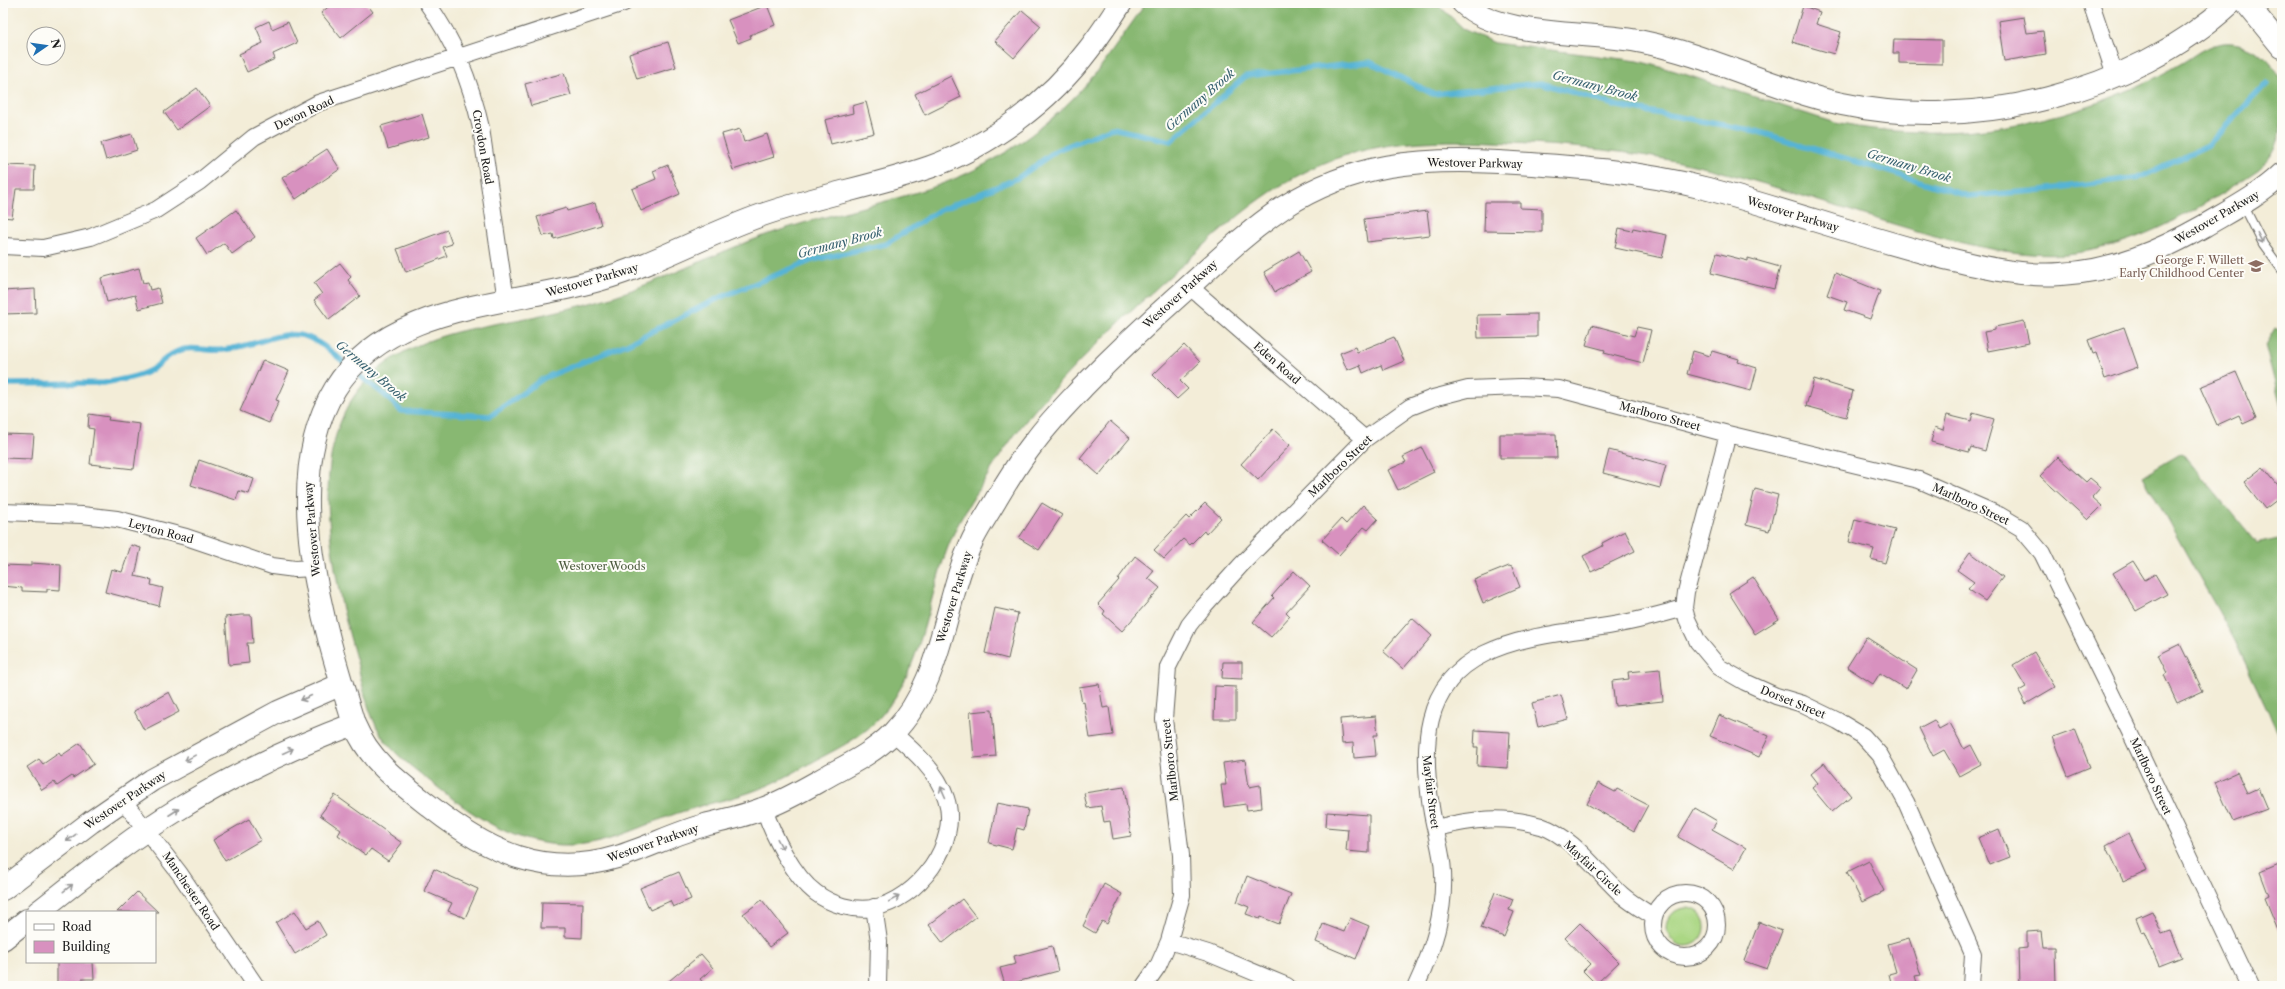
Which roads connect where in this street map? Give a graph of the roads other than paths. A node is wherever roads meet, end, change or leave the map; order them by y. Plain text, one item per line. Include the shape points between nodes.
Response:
1 (427, 3) edge
2 (624, 3) edge
3 (1122, 3) edge
4 (1463, 3) edge
5 (2091, 3) edge
6 (2231, 3) edge
7 (2246, 3) edge
8 (2282, 47) edge
9 (458, 57) junction
10 (2115, 75) junction
11 (2282, 174) edge
12 (2242, 203) junction
13 (3, 246) edge
14 (2282, 270) edge
15 (1189, 286) junction
16 (506, 301) junction
17 (1728, 434) junction
18 (1365, 439) junction
19 (3, 512) edge
20 (315, 568) junction
21 (1684, 608) junction
22 (342, 684) junction
23 (354, 724) junction
24 (893, 733) junction
25 (122, 799) junction
26 (764, 809) junction
27 (1436, 828) junction
28 (147, 830) junction
29 (3, 889) edge
30 (874, 908) junction
31 (39, 911) edge
32 (1654, 917) dead end
33 (26, 921) edge
34 (3, 938) edge
35 (1169, 942) junction
36 (256, 986) edge
37 (878, 986) edge
38 (1144, 986) edge
39 (1287, 986) edge
40 (1416, 986) edge
41 (1971, 986) edge
42 (2250, 986) edge

1 - 9 street, Croydon Road
2 - 9 street, Devon Road
3 - 16 street, Westover Parkway via 1089,50 1053,89 1018,120 951,159 759,217 629,271 540,295
4 - 10 street via 1476,14 1500,24 1647,43 1825,99 1886,111 1933,113 2005,107 2054,96
5 - 10 street
6 - 10 street via 2172,46
7 - 8 street
9 - 13 street, Devon Road via 318,104 254,137 199,182 149,213 91,237 43,248
9 - 16 street, Croydon Road via 475,102 481,128
11 - 12 street, Westover Parkway via 2261,192
12 -> 14 lane via 2264,244
12 - 15 street, Westover Parkway via 2165,248 2135,260 2076,273 2038,275 1988,268 1926,253 1713,190 1658,178 1548,165 1466,160 1425,161 1356,172 1317,188 1256,227
15 - 18 street, Eden Road
15 - 24 street, Westover Parkway via 1111,358 1051,422 1020,461 971,542 930,669 910,711
16 - 20 street, Westover Parkway via 440,315 398,332 362,358 335,389 320,424 310,460 309,510
17 - 18 street, Marlboro Street via 1559,389 1521,386 1468,389 1433,398 1410,407
17 - 21 street, Dorset Street
17 - 42 street, Marlboro Street via 1919,480 1999,515 2021,528 2042,553
18 - 35 street, Marlboro Street via 1204,606 1189,625 1168,667 1164,719 1183,876 1177,917
19 - 20 street, Leyton Road via 117,519 186,537 272,566
20 - 22 street, Westover Parkway via 319,597
21 - 27 street, Mayfair Street via 1637,621 1529,637 1484,654 1464,666 1446,684 1433,708 1425,756
21 - 41 street, Dorset Street via 1686,619 1698,642 1719,667 1745,682 1776,696 1803,704 1838,721 1863,736 1880,755 1906,802 1972,954
22 - 23 street, Westover Parkway
22 -> 25 street, Westover Parkway via 278,712
23 - 26 street, Westover Parkway via 361,741 380,766 448,821 483,844 534,862 571,865 608,860 698,827
28 -> 23 street via 176,810 242,774 309,741
24 - 26 street, Westover Parkway via 862,758
30 -> 24 street via 899,897 922,877 942,849 950,822 946,798 933,773 914,751
25 - 28 street, Manchester Road
25 -> 29 street, Westover Parkway
26 -> 30 street via 780,845 805,883 815,893 839,905
27 - 32 street, Mayfair Circle via 1471,820 1496,818 1541,827 1559,836 1595,866 1622,895
27 - 40 street, Mayfair Street via 1443,872 1439,926 1430,958
31 -> 28 street
28 - 36 street, Manchester Road
30 - 37 street via 880,955
33 - 34 street
35 - 38 street, Marlboro Street via 1158,966
35 - 39 street via 1208,953

